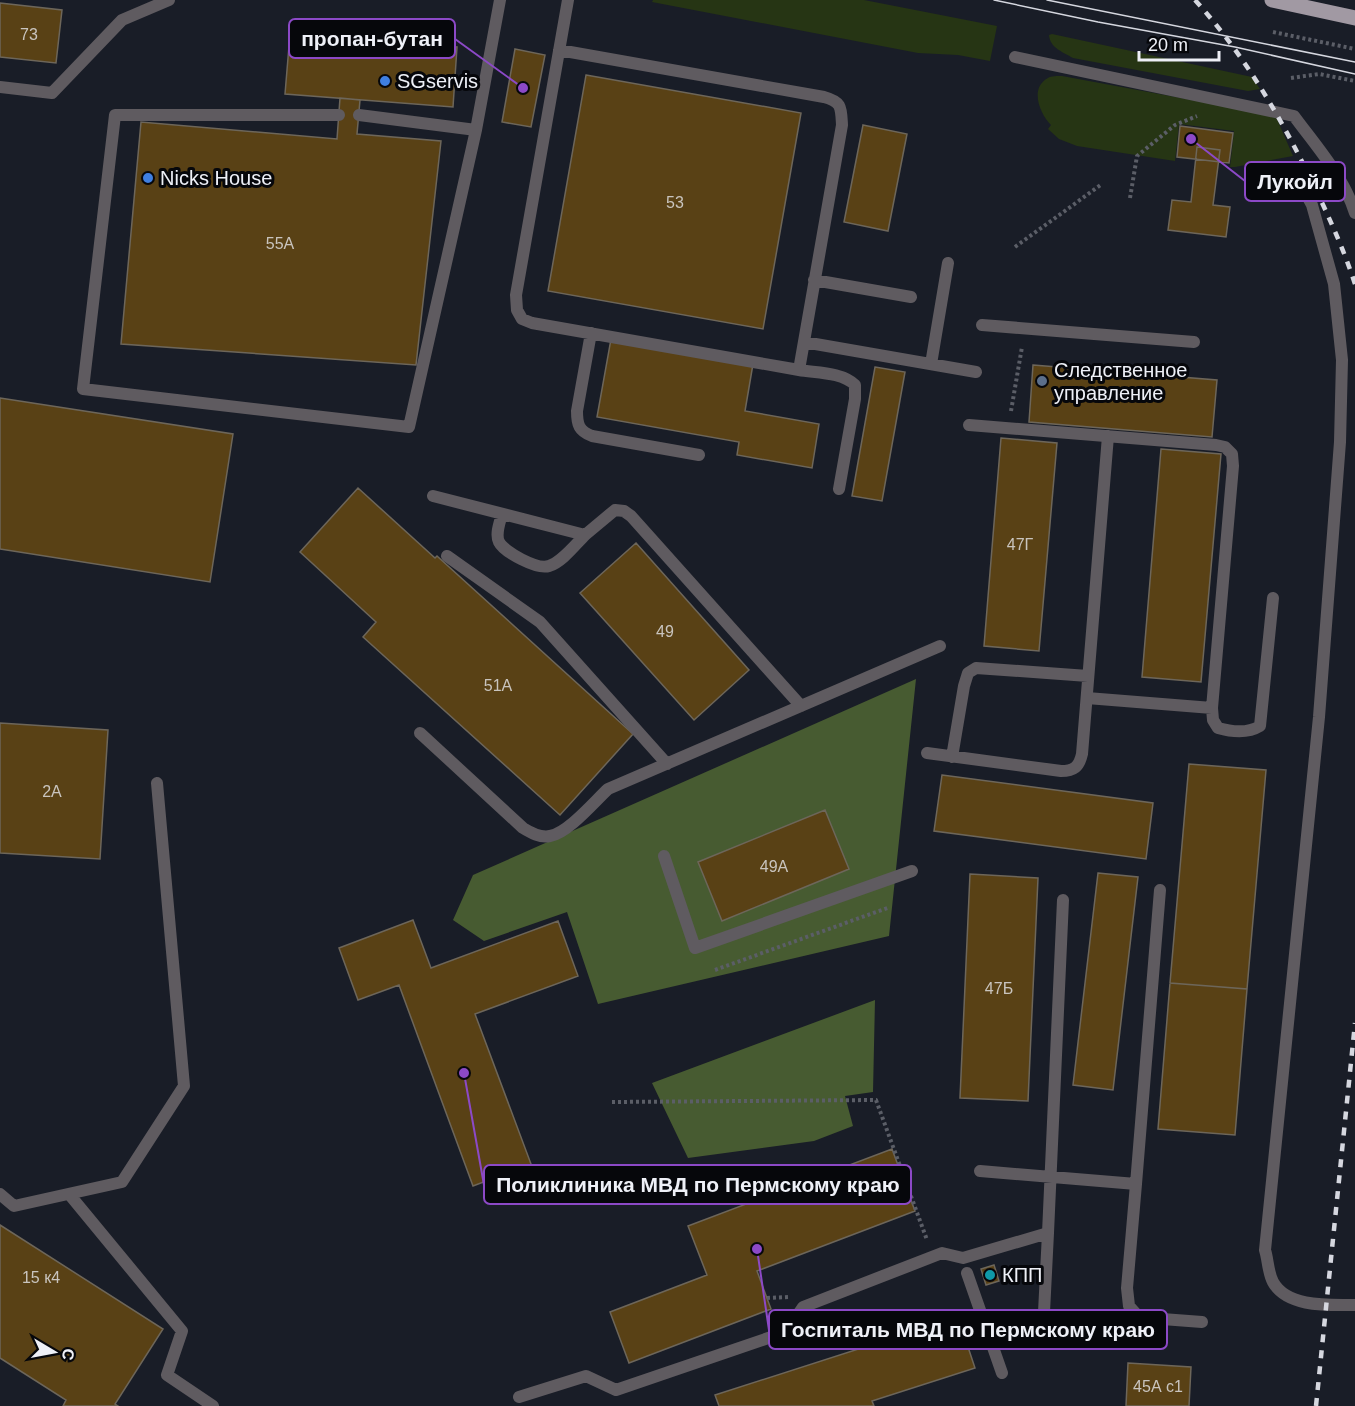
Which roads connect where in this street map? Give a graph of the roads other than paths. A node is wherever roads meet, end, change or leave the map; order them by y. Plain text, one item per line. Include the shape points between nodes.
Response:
1 (169, 0) edge
2 (500, 0) edge
3 (568, 0) edge
4 (1272, 0) edge
5 (1355, 18) edge
6 (559, 50) junction
7 (1015, 57) dead end
8 (0, 87) edge
9 (339, 115) dead end
10 (359, 116) dead end
11 (476, 130) junction
12 (1296, 177) dead end
13 (1355, 213) edge
14 (948, 263) dead end
15 (814, 280) junction
16 (911, 297) dead end
17 (982, 325) dead end
18 (591, 333) junction
19 (804, 342) junction
20 (1194, 342) dead end
21 (931, 364) junction
22 (799, 370) junction
23 (976, 372) dead end
24 (969, 425) dead end
25 (1108, 436) junction
26 (699, 455) dead end
27 (839, 489) dead end
28 (433, 496) dead end
29 (502, 514) junction
30 (585, 535) junction
31 (447, 556) dead end
32 (1273, 598) dead end
33 (940, 646) dead end
34 (1088, 676) junction
35 (1087, 698) junction
36 (801, 706) junction
37 (1212, 708) junction
38 (420, 733) dead end
39 (927, 753) dead end
40 (952, 757) junction
41 (667, 764) junction
42 (157, 783) dead end
43 (664, 856) dead end
44 (912, 871) dead end
45 (1160, 890) dead end
46 (1063, 900) dead end
47 (980, 1171) dead end
48 (1050, 1177) junction
49 (1136, 1184) junction
50 (0, 1194) edge
51 (69, 1194) junction
52 (1048, 1233) junction
53 (967, 1273) dead end
54 (1355, 1305) edge
55 (1202, 1322) dead end
56 (1043, 1332) dead end
57 (1002, 1373) dead end
58 (519, 1397) dead end
59 (213, 1406) edge

1 - 8 lane via 122,20 52,93
2 - 11 lane
3 - 6 lane
4 - 5 main road
6 - 15 lane via 835,100 842,108 842,125
6 - 18 lane via 516,295 517,310 522,319 532,323
7 - 13 lane via 1294,116 1325,158
9 - 11 lane via 115,115 83,389 409,427
10 - 11 lane
12 - 54 lane via 1312,205 1334,284 1342,372 1340,442 1319,717 1265,1250 1273,1282 1289,1298
14 - 21 lane
15 - 16 lane
15 - 19 lane
17 - 20 lane
18 - 22 lane
18 - 26 lane via 577,411 577,424 583,432
19 - 21 lane
19 - 22 lane
21 - 23 lane
22 - 27 lane via 840,377 855,385
24 - 25 lane
25 - 34 lane
25 - 37 lane via 1216,445 1232,454
28 - 29 lane
29 - 30 lane
29 - 30 lane via 497,537 500,544 539,567 548,567
30 - 36 lane via 615,510 624,510
31 - 41 lane via 540,622
32 - 37 lane via 1260,726 1242,732 1218,728
33 - 36 lane
34 - 35 lane
34 - 40 lane via 975,668 968,673 964,686
35 - 37 lane
35 - 40 lane via 1080,765 1071,771
36 - 41 lane
38 - 41 lane via 535,835 550,836 565,829 608,789
39 - 40 lane
42 - 51 lane via 184,1086 123,1182
43 - 44 lane via 695,948
45 - 49 lane
46 - 48 lane
47 - 48 lane
48 - 49 lane
48 - 52 lane
49 - 55 lane via 1127,1288 1129,1306 1137,1315 1149,1318
50 - 51 lane via 14,1206
51 - 59 lane via 182,1331 167,1375
52 - 56 lane
52 - 58 lane via 963,1258 942,1253 803,1307 786,1332 616,1390 586,1376
53 - 57 lane

